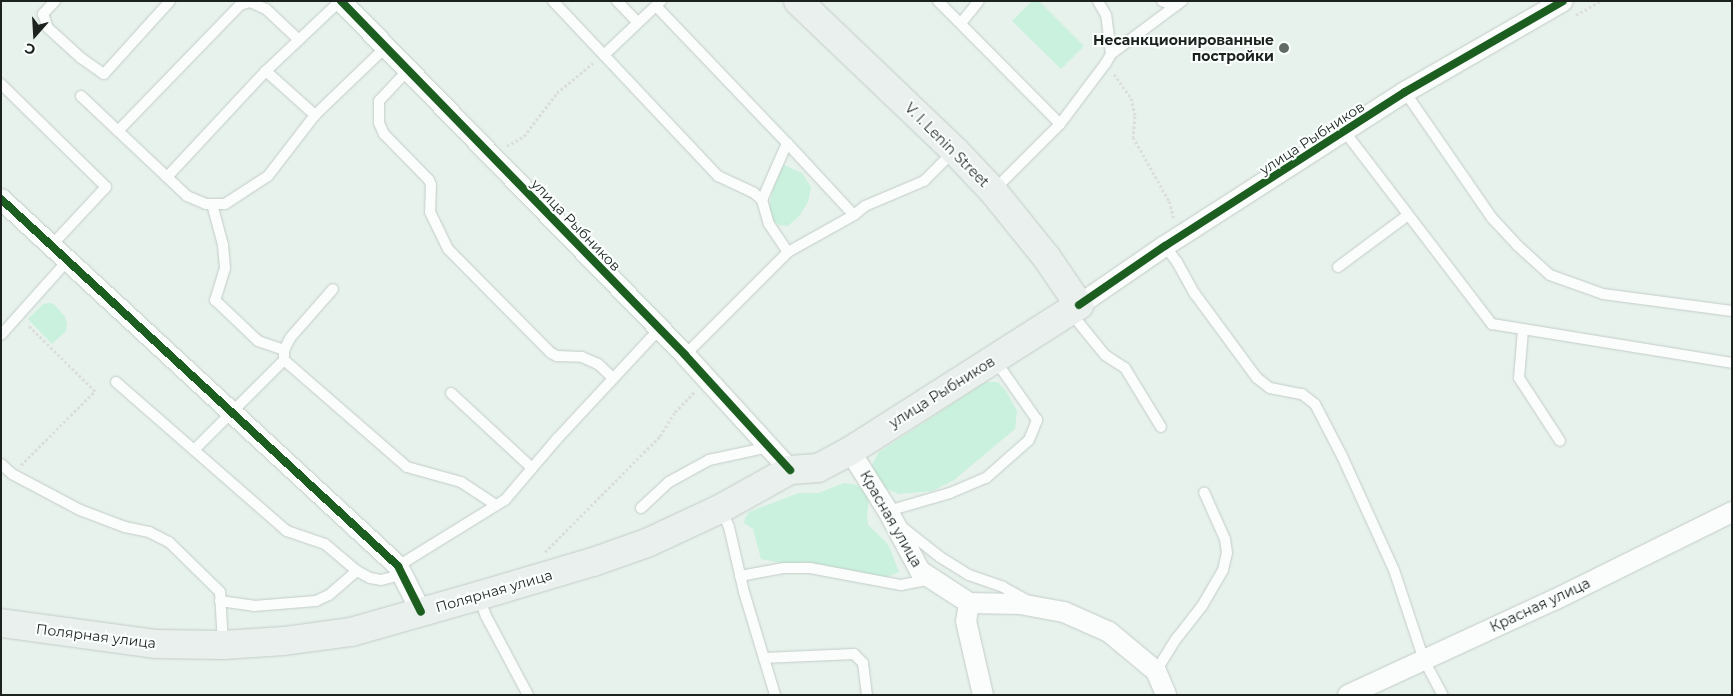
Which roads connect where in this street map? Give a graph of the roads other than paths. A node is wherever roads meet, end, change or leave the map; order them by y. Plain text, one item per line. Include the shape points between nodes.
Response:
1 (55, 1) edge
2 (170, 1) edge
3 (340, 1) edge
4 (553, 1) edge
5 (617, 1) edge
6 (798, 1) edge
7 (938, 1) edge
8 (979, 1) edge
9 (1098, 1) edge
10 (1162, 1) edge
11 (1563, 1) edge
12 (658, 4) edge
13 (1178, 4) edge
14 (638, 23) junction
15 (961, 23) junction
16 (299, 40) junction
17 (386, 47) junction
18 (604, 55) junction
19 (1109, 58) junction
20 (408, 70) junction
21 (266, 71) junction
22 (1, 84) edge
23 (1405, 92) junction
24 (82, 96) dead end
25 (315, 116) junction
26 (1060, 124) junction
27 (118, 131) junction
28 (1345, 132) junction
29 (787, 143) junction
30 (955, 151) junction
31 (167, 177) junction
32 (993, 191) junction
33 (1, 199) edge
34 (762, 200) junction
35 (212, 204) junction
36 (854, 215) junction
37 (1408, 215) junction
38 (52, 245) junction
39 (1165, 246) junction
40 (788, 252) junction
41 (68, 260) junction
42 (1338, 267) dead end
43 (333, 289) dead end
44 (1074, 308) junction
45 (1732, 311) edge
46 (660, 328) junction
47 (1523, 330) junction
48 (1, 335) edge
49 (284, 355) junction
50 (686, 355) junction
51 (994, 360) junction
52 (1732, 363) edge
53 (613, 378) junction
54 (116, 382) dead end
55 (451, 392) dead end
56 (232, 412) junction
57 (1161, 427) dead end
58 (1560, 441) dead end
59 (769, 447) junction
60 (194, 450) junction
61 (850, 451) junction
62 (1, 464) edge
63 (532, 468) junction
64 (790, 470) junction
65 (1204, 492) dead end
66 (496, 506) junction
67 (641, 508) dead end
68 (720, 509) junction
69 (1732, 512) edge
70 (890, 515) junction
71 (400, 570) junction
72 (357, 571) junction
73 (740, 576) junction
74 (932, 579) junction
75 (478, 596) junction
76 (220, 601) junction
77 (969, 603) junction
78 (1038, 607) junction
79 (421, 612) junction
80 (1, 624) edge
81 (223, 645) junction
82 (764, 658) junction
83 (1424, 660) junction
84 (1156, 672) junction
85 (528, 695) edge
86 (775, 695) edge
87 (867, 695) edge
88 (983, 695) edge
89 (1166, 695) edge
90 (1348, 695) edge
91 (1443, 695) edge

1 - 2 lane via 43,14 48,28 104,74
3 - 16 lane
3 - 17 street, улица Рыбников
4 - 18 lane
5 - 14 lane
6 - 30 main road, V. I. Lenin Street
7 - 15 lane
8 - 15 lane
9 - 19 lane via 1106,15
10 - 13 lane
11 - 23 street, улица Рыбников
12 - 14 lane
12 - 29 lane
13 - 19 lane
14 - 18 lane
15 - 26 lane
16 - 21 lane
16 - 27 lane via 266,9 250,2 240,5
17 - 20 street, улица Рыбников
17 - 25 lane
18 - 34 lane via 718,176
19 - 26 lane
20 - 46 street, улица Рыбников
20 - 53 lane via 379,101 379,123 384,134 429,180 430,212 448,249 550,353 582,357 598,364
21 - 25 lane
21 - 31 lane
22 - 38 lane via 106,187
23 - 28 street, улица Рыбников
23 - 45 lane via 1492,218 1550,274 1604,294
24 - 27 lane
25 - 35 lane via 268,176 225,204
26 - 32 lane
27 - 31 lane
28 - 37 lane
28 - 39 street, улица Рыбников
29 - 34 lane
29 - 36 lane
30 - 32 main road, V. I. Lenin Street
30 - 36 lane via 924,181 865,206
31 - 35 lane via 187,196
32 - 44 main road, V. I. Lenin Street via 1047,258
33 - 38 street
34 - 40 lane via 770,224
35 - 49 lane via 223,245 225,268 216,300 258,341
36 - 40 lane
37 - 42 lane
37 - 47 lane via 1492,324
38 - 41 street
39 - 44 street, улица Рыбников
39 - 83 lane via 1194,294 1257,378 1270,388 1302,394 1315,404 1394,570
40 - 50 lane
41 - 48 lane
41 - 56 street
43 - 49 lane via 290,338
44 - 51 main road, улица Рыбников
44 - 57 lane via 1105,355 1125,368
46 - 50 street, улица Рыбников
46 - 53 lane
47 - 52 lane
47 - 58 lane via 1519,378
49 - 56 lane
49 - 66 lane via 407,467 461,482
50 - 59 street, улица Рыбников
51 - 61 main road, улица Рыбников
51 - 70 lane via 1037,420 1029,440 986,478
53 - 63 lane
54 - 60 lane
55 - 63 lane
56 - 60 lane
56 - 71 street
59 - 64 street, улица Рыбников
59 - 67 lane via 709,460 669,482
60 - 72 lane via 287,531 326,544
61 - 64 main road, улица Рыбников via 818,468
61 - 70 street, Красная улица
62 - 76 lane via 12,474 80,510 125,527 149,532 169,542 220,592
63 - 66 lane
64 - 68 main road, Полярная улица
65 - 84 lane via 1225,539 1227,553 1223,570
66 - 71 lane
68 - 73 lane via 729,527
68 - 75 main road, Полярная улица via 647,543
69 - 83 street, Красная улица
70 - 74 street, Красная улица via 920,571
70 - 78 lane via 940,557 970,576 1003,587
71 - 72 lane via 380,580
71 - 79 street
72 - 76 lane via 329,595 316,601 254,606
73 - 74 lane via 784,568 810,568 901,585
73 - 82 lane
74 - 77 street, Красная улица
75 - 79 main road, Полярная улица
75 - 85 lane
76 - 81 lane
77 - 78 street
77 - 88 street via 966,621
78 - 84 street via 1064,612 1108,632
79 - 81 main road, Полярная улица via 351,632
80 - 81 main road, Полярная улица via 157,644
82 - 86 lane
82 - 87 lane via 854,654 863,664
83 - 90 street, Красная улица
83 - 91 lane
84 - 89 street

